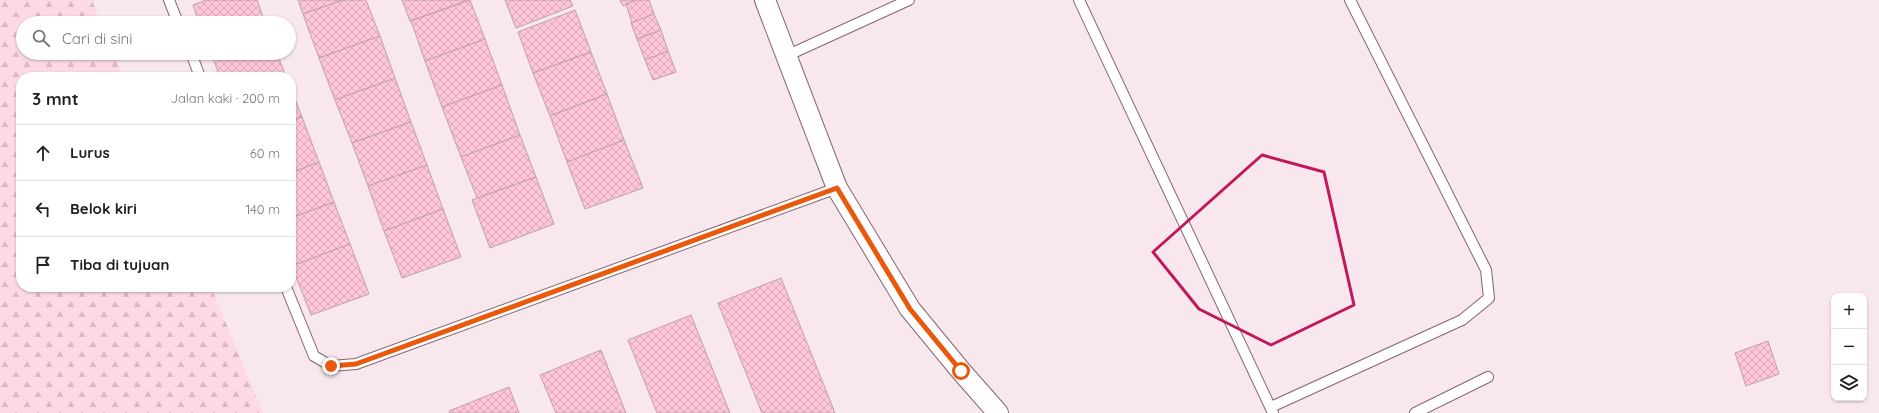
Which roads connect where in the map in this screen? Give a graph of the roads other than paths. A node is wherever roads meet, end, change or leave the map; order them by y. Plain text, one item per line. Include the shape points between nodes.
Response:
1 (169, 0) edge
2 (765, 0) edge
3 (909, 0) edge
4 (1079, 0) edge
5 (1350, 0) edge
6 (888, 4) edge
7 (175, 16) edge
8 (786, 56) junction
9 (194, 60) edge
10 (198, 72) edge
11 (837, 188) junction
12 (288, 292) edge
13 (1488, 377) dead end
14 (1272, 410) edge
15 (998, 413) edge
16 (1415, 413) edge

1 - 7 lane
2 - 8 street
3 - 6 lane
4 - 14 lane
5 - 14 lane via 1486,270 1489,298 1462,320
6 - 8 lane
8 - 11 street
9 - 10 lane
11 - 12 lane via 356,364 331,366 314,356
11 - 15 street via 910,309
13 - 16 lane

